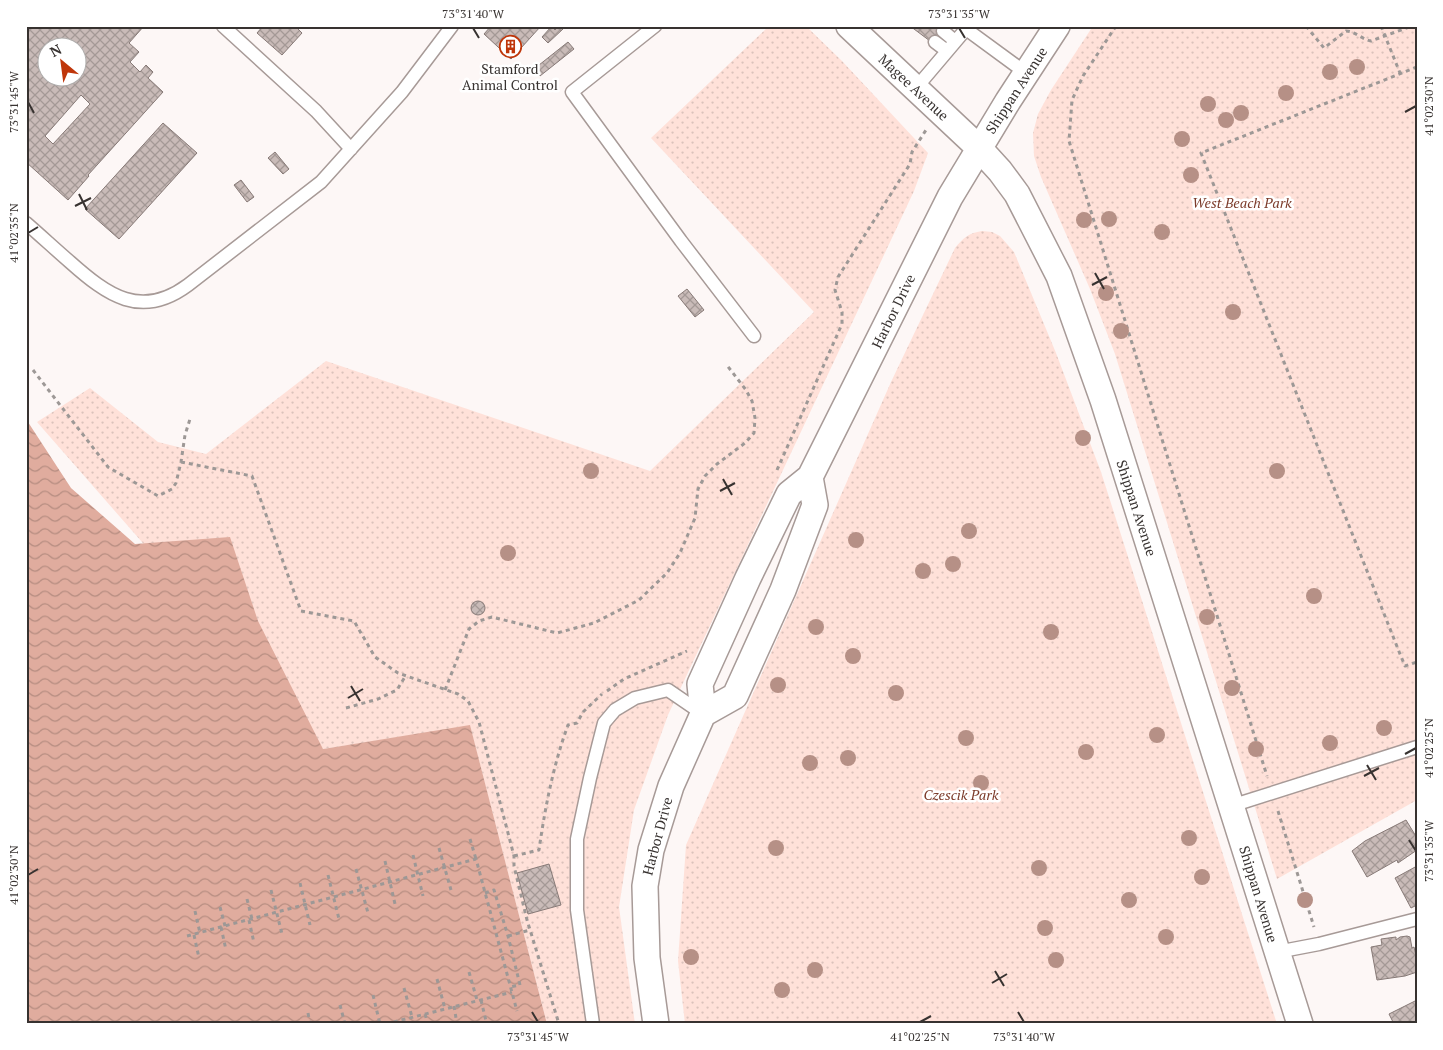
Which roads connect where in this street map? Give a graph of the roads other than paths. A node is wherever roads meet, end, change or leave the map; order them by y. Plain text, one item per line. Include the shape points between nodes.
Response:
1 (223, 26) edge
2 (452, 26) edge
3 (655, 26) edge
4 (1057, 26) edge
5 (964, 28) edge
6 (859, 29) edge
7 (943, 31) dead end
8 (956, 41) junction
9 (935, 42) dead end
10 (947, 51) junction
11 (1026, 73) junction
12 (916, 88) junction
13 (979, 148) junction
14 (351, 149) junction
15 (26, 223) edge
16 (754, 336) dead end
17 (810, 476) junction
18 (703, 714) junction
19 (1417, 747) edge
20 (1231, 806) junction
21 (1417, 919) edge
22 (1277, 952) junction
23 (593, 1024) edge
24 (656, 1024) edge
25 (1300, 1024) edge

1 - 14 lane
2 - 14 lane via 402,92
3 - 16 lane via 572,92 680,241
4 - 11 street, Shippan Avenue
5 - 8 lane
5 - 11 lane
6 - 12 street, Magee Avenue
7 - 8 lane
8 - 10 lane
9 - 10 lane
10 - 12 lane
11 - 13 street, Shippan Avenue
12 - 13 street, Magee Avenue
13 - 17 street, Harbor Drive via 950,197
13 - 20 street, Shippan Avenue via 1017,194 1065,293 1103,400
14 - 15 lane via 306,194 179,292 158,301 127,300 98,286
17 - 18 street, Harbor Drive via 789,494 700,684
17 - 18 street via 815,504 783,590 735,696
18 - 23 lane via 668,690 635,698 615,710 604,723 577,839 577,910
18 - 24 street, Harbor Drive via 671,786 651,850 645,886 648,958
19 - 20 lane
20 - 22 street, Shippan Avenue
21 - 22 lane
22 - 25 street, Shippan Avenue

